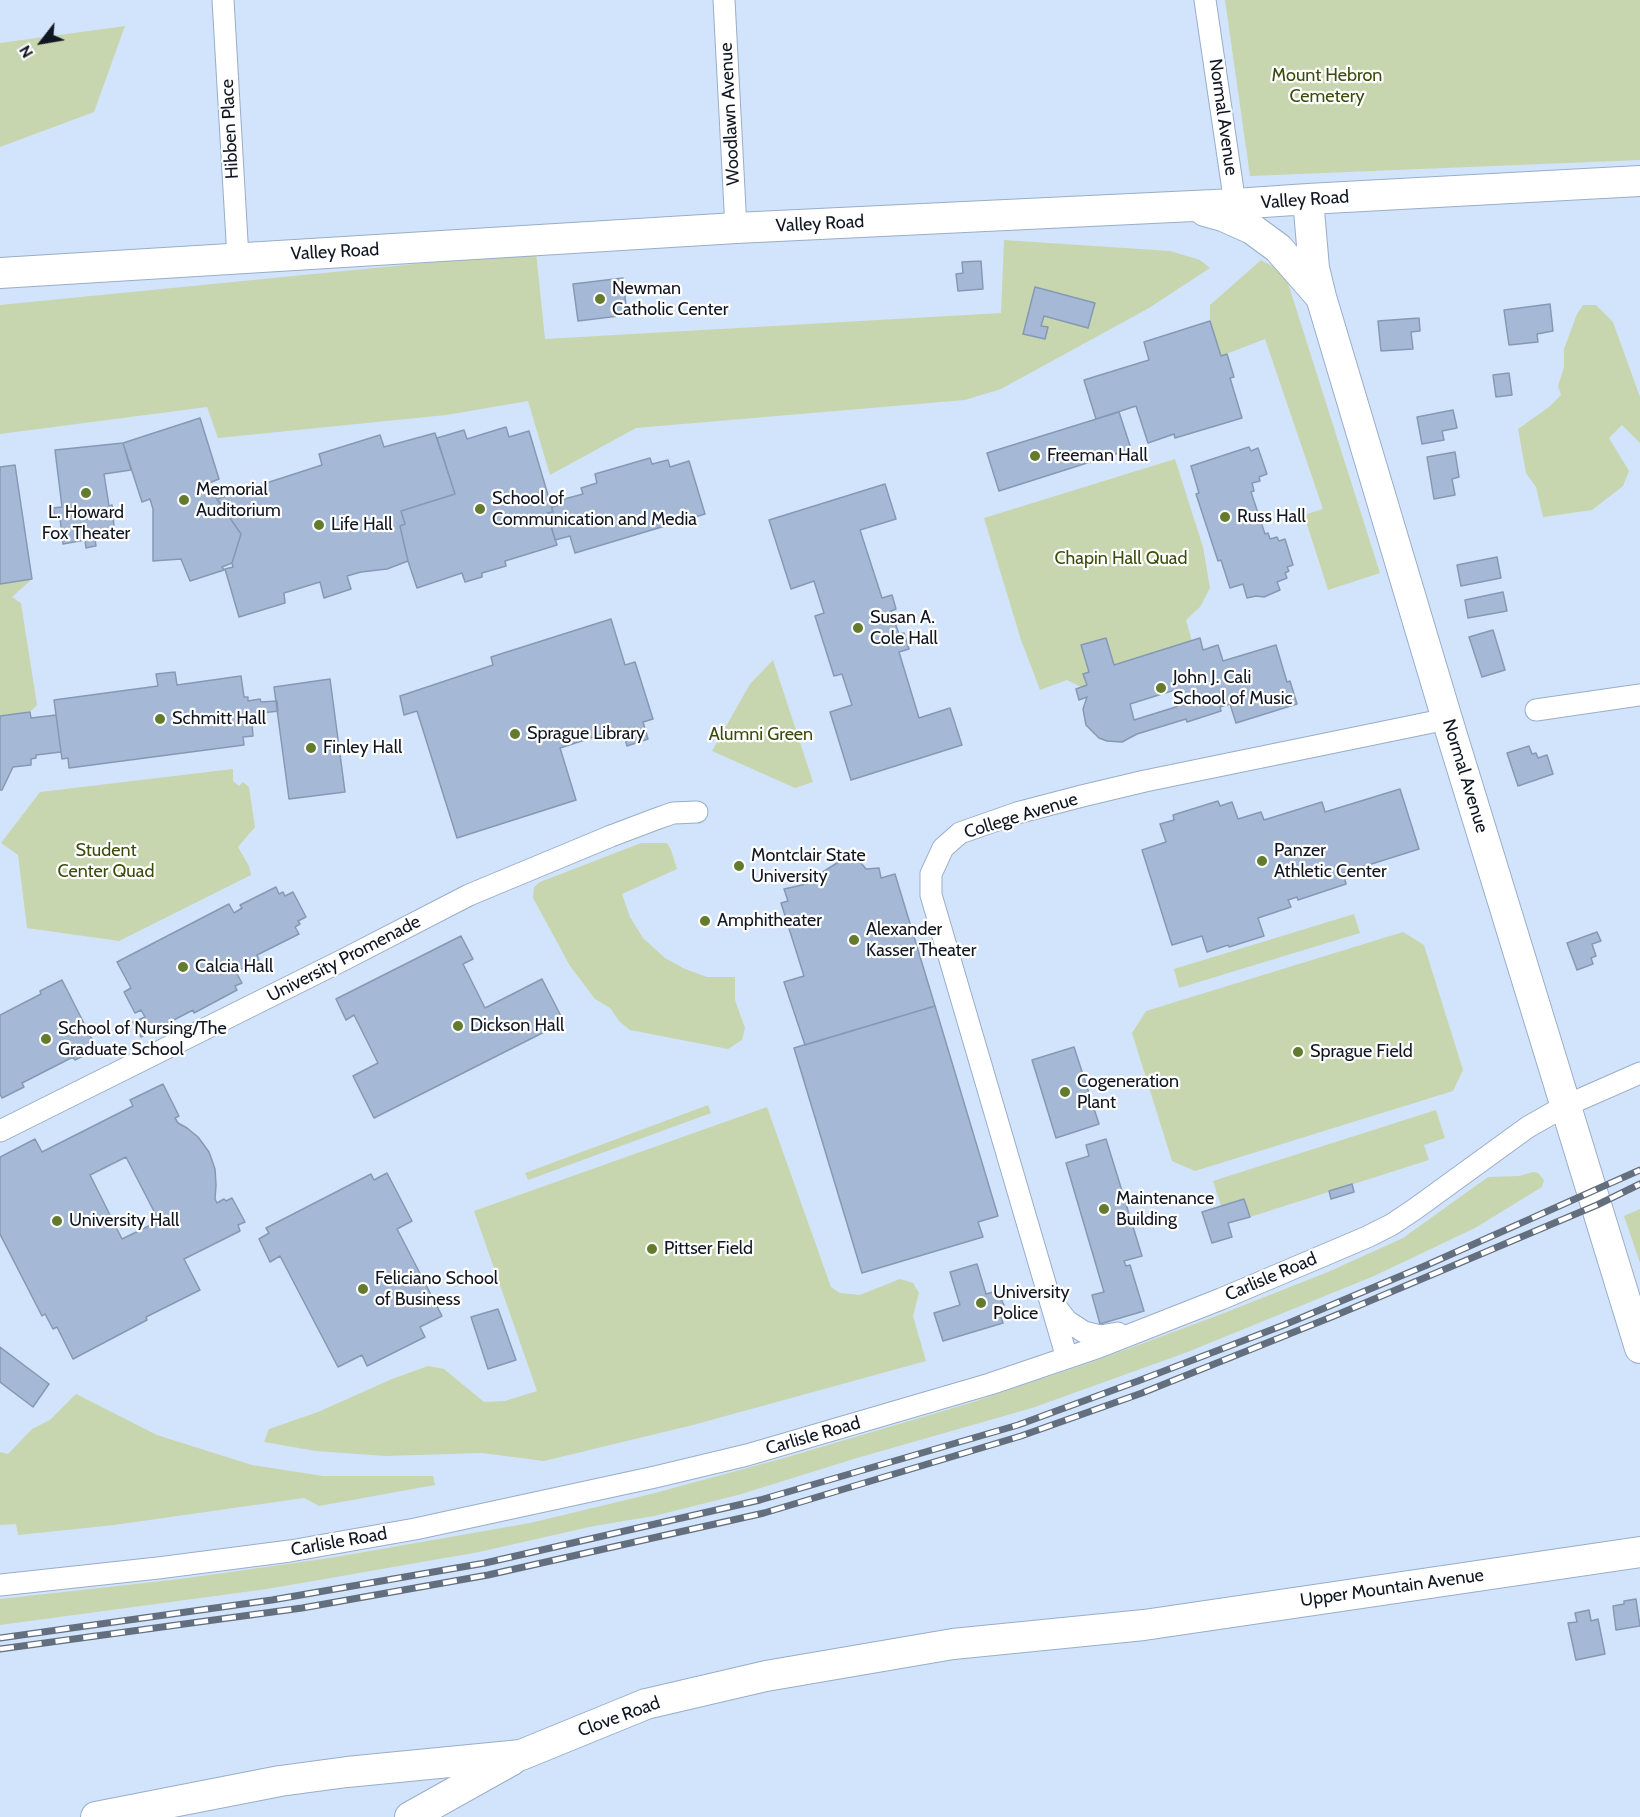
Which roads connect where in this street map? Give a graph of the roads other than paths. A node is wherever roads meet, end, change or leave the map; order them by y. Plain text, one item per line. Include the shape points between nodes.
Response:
1 (223, 0) edge
2 (724, 0) edge
3 (1205, 0) edge
4 (1640, 181) edge
5 (1308, 199) junction
6 (1236, 204) junction
7 (1187, 207) junction
8 (736, 228) junction
9 (1252, 229) junction
10 (237, 258) junction
11 (0, 273) edge
12 (1321, 297) junction
13 (1640, 694) edge
14 (1536, 710) dead end
15 (1447, 719) junction
16 (697, 812) dead end
17 (1640, 1073) edge
18 (1565, 1107) junction
19 (0, 1131) edge
20 (1049, 1298) junction
21 (1148, 1328) junction
22 (1640, 1348) edge
23 (1067, 1358) junction
24 (1640, 1552) edge
25 (0, 1586) edge
26 (1144, 1625) joint
27 (521, 1755) junction
28 (96, 1817) edge
29 (410, 1817) edge

1 - 10 street, Hibben Place
2 - 8 street, Woodlawn Avenue
3 - 6 street, Normal Avenue
4 - 5 street, Valley Road
5 - 6 street, Valley Road
5 - 12 street, Normal Avenue via 1314,268
6 - 7 street, Valley Road
6 - 9 street, Normal Avenue
7 - 8 street, Valley Road
7 - 9 street via 1223,216
8 - 10 street, Valley Road
9 - 12 street via 1278,248
10 - 11 street, Valley Road
12 - 15 street, Normal Avenue
13 - 14 street
15 - 18 street, Normal Avenue
15 - 20 street, College Avenue via 1082,796 960,833 943,848 931,874 931,895
16 - 19 street, University Promenade via 673,813 656,819 469,895
17 - 18 street, Carlisle Road
18 - 21 street, Carlisle Road via 1511,1138 1391,1225
18 - 22 street, Normal Avenue
20 - 21 street via 1067,1321 1091,1335
20 - 23 street, College Avenue
21 - 23 street, Carlisle Road
23 - 25 street, Carlisle Road via 747,1455 524,1507 290,1551
24 - 26 street, Upper Mountain Avenue
26 - 27 street, Clove Road via 953,1644 766,1676 646,1704
27 - 28 street, Clove Road via 280,1781
27 - 29 street

